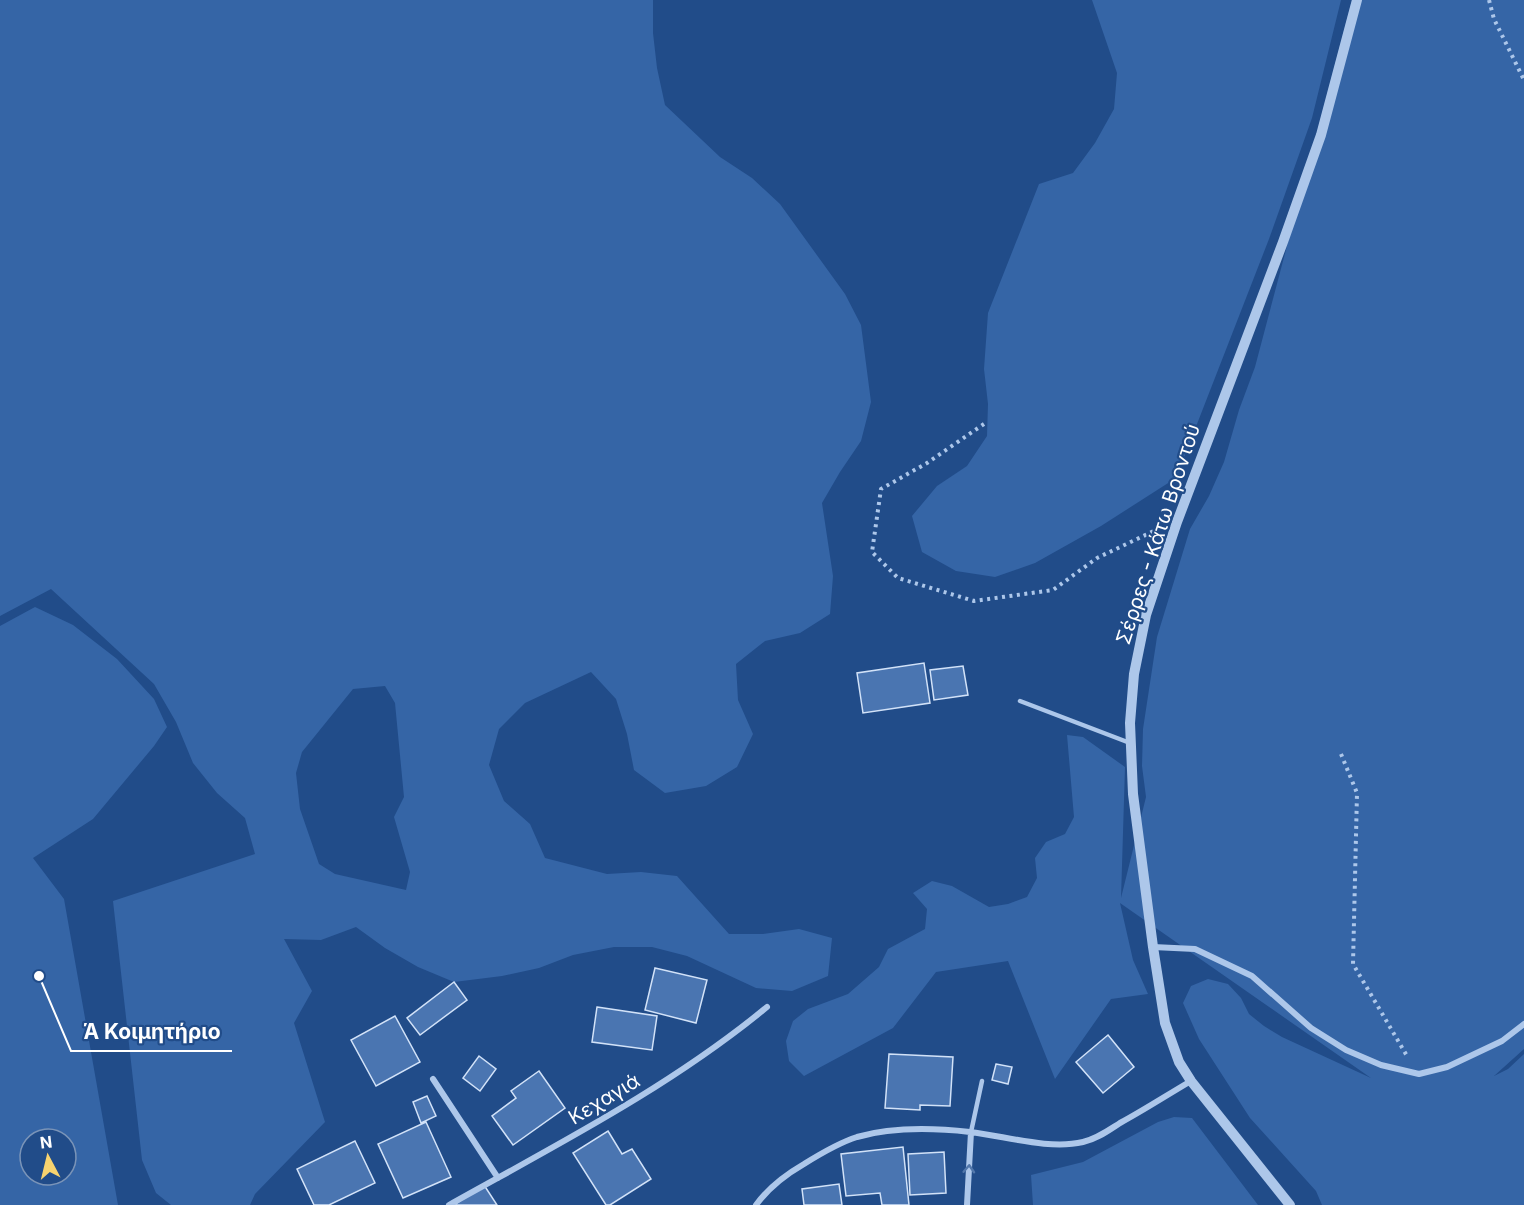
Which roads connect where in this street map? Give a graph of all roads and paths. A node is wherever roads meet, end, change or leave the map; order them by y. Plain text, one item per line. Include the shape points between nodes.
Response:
1 (1357, 0) edge
2 (1490, 0) edge
3 (1524, 80) edge
4 (984, 424) dead end
5 (1177, 522) junction
6 (1020, 701) dead end
7 (1130, 743) junction
8 (1341, 754) dead end
9 (1153, 947) junction
10 (767, 1006) dead end
11 (1524, 1024) edge
12 (1419, 1074) junction
13 (433, 1079) dead end
14 (981, 1081) dead end
15 (1191, 1081) junction
16 (971, 1132) junction
17 (498, 1178) junction
18 (449, 1205) edge
19 (756, 1205) edge
20 (967, 1205) edge
21 (1290, 1205) edge

1 - 5 street, Σέρρες - Κάτω Βροντού via 1312,163
2 - 3 path via 1494,19
4 - 5 path via 881,489 872,552 898,578 974,601 1053,590 1096,558
5 - 7 street, Σέρρες - Κάτω Βροντού via 1138,647
6 - 7 lane
7 - 9 street, Σέρρες - Κάτω Βροντού via 1138,843
8 - 12 path via 1357,793 1353,964
9 - 12 street via 1195,949 1252,976 1311,1028 1346,1050 1381,1065
9 - 15 street, Σέρρες - Κάτω Βροντού via 1165,1023 1179,1062
10 - 17 street, Κεχαγιά via 628,1104
11 - 12 street via 1502,1041 1447,1067
13 - 17 street
14 - 16 lane
15 - 16 street via 1083,1142 1016,1141
15 - 21 street, Σέρρες - Κάτω Βροντού
16 - 19 street via 898,1131 856,1137 779,1179
20 -> 16 street
17 - 18 street, Κεχαγιά

